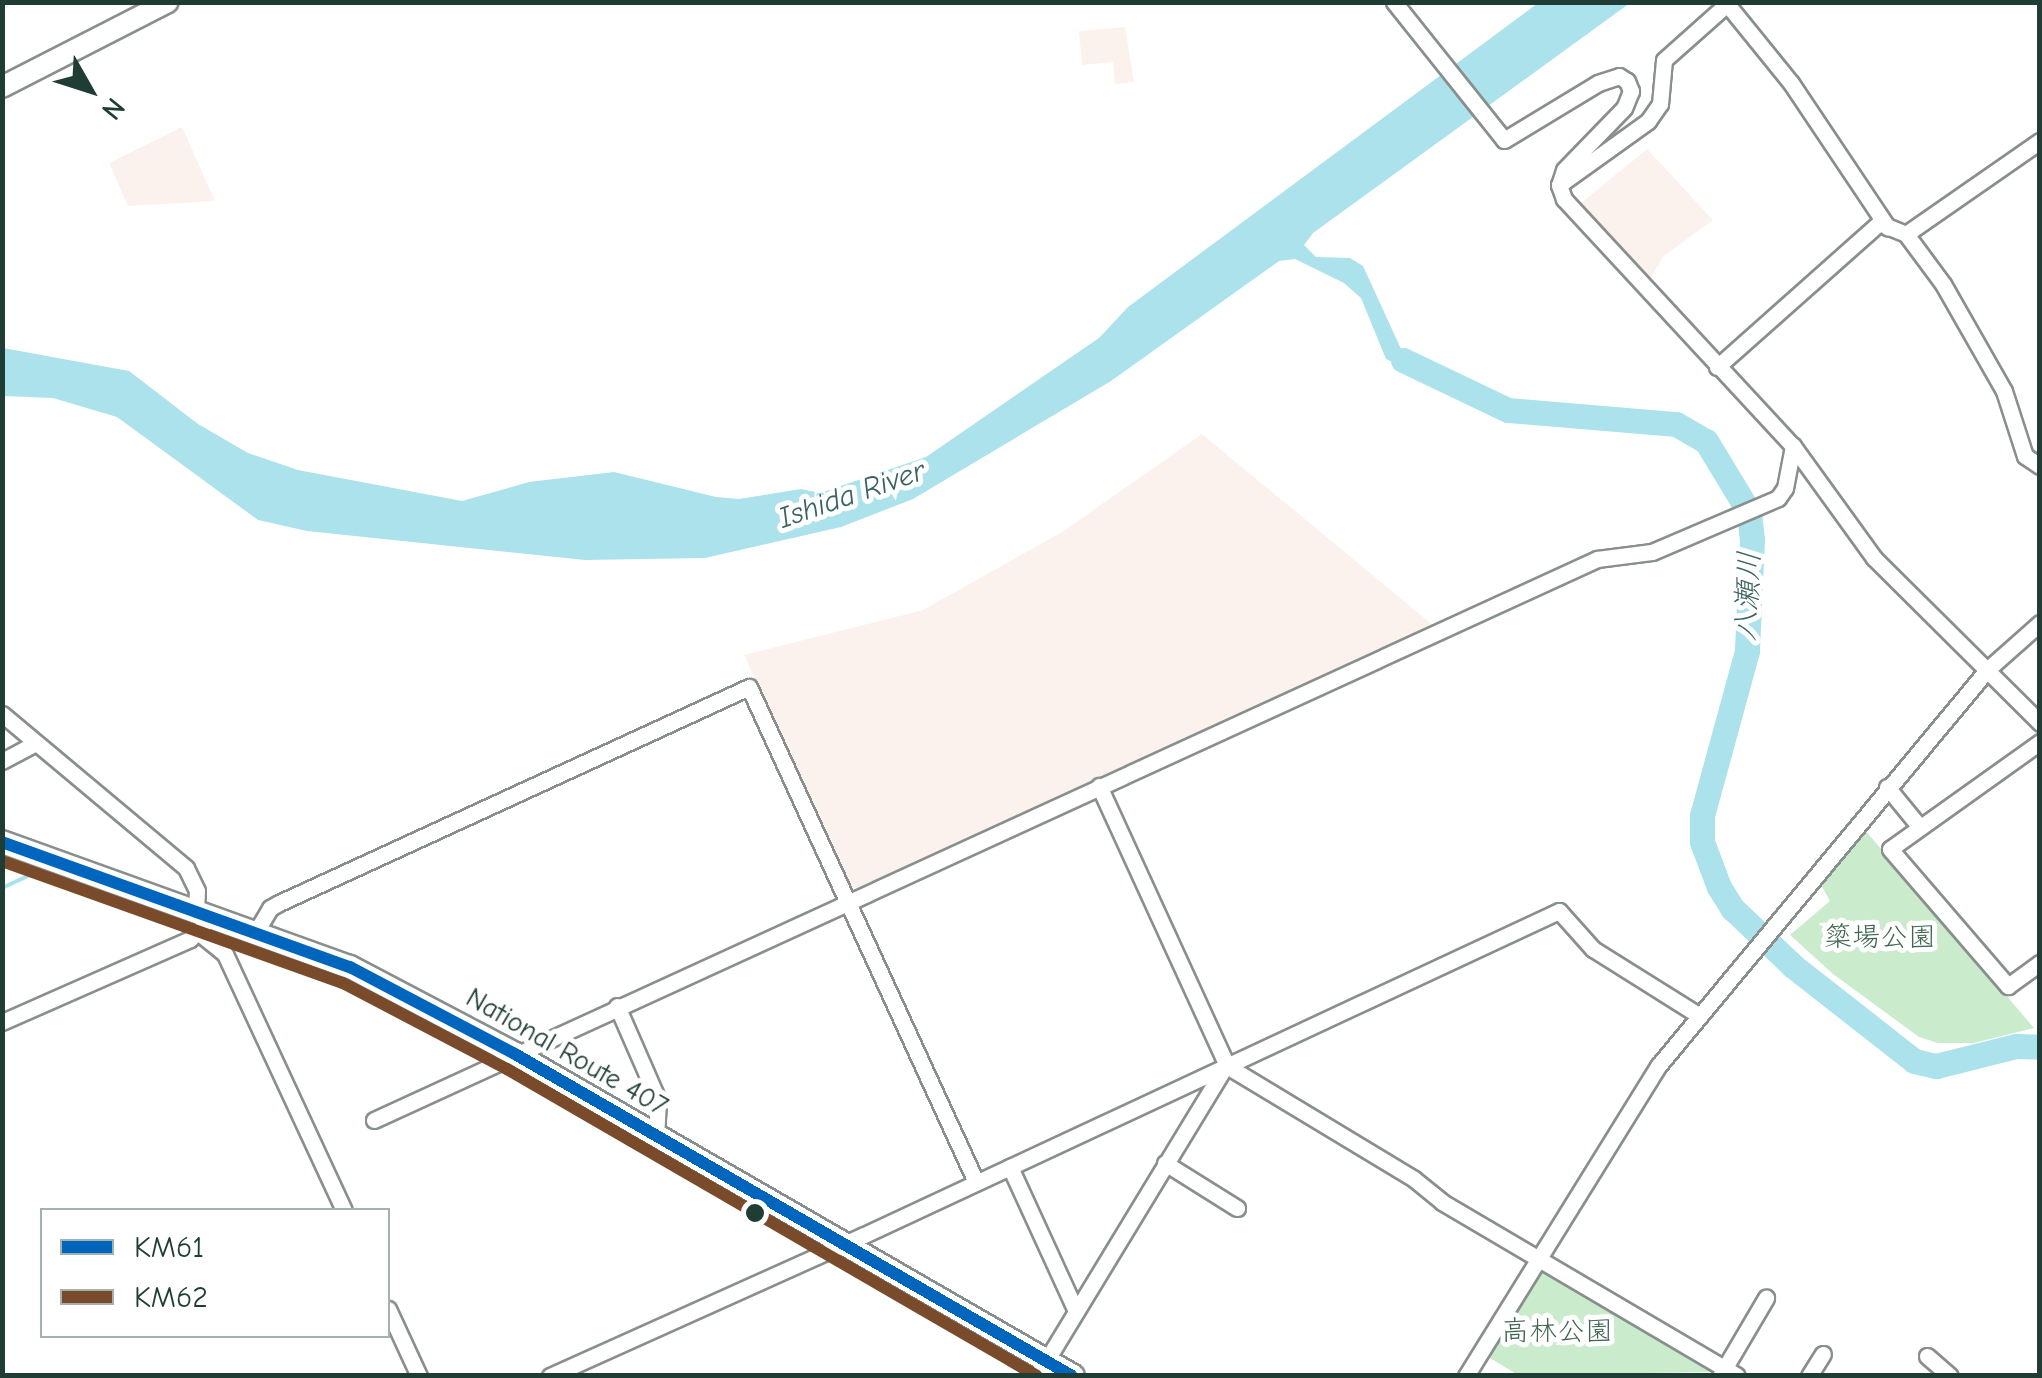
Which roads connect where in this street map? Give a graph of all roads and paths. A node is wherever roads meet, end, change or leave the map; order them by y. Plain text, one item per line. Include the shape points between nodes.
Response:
1 (168, 2) edge
2 (1394, 2) edge
3 (2, 87) edge
4 (2040, 141) edge
5 (1559, 185) junction
6 (1888, 228) junction
7 (1906, 234) junction
8 (1717, 367) junction
9 (1794, 446) junction
10 (2040, 466) edge
11 (2040, 623) edge
12 (1987, 670) junction
13 (2, 714) edge
14 (2040, 722) edge
15 (36, 742) junction
16 (2040, 742) edge
17 (2, 761) edge
18 (1099, 786) junction
19 (1888, 787) junction
20 (1918, 826) junction
21 (2, 842) edge
22 (847, 902) junction
23 (202, 919) junction
24 (257, 930) junction
25 (2040, 963) edge
26 (617, 1006) junction
27 (1700, 1016) junction
28 (2, 1022) edge
29 (515, 1054) junction
30 (1227, 1066) junction
31 (374, 1120) dead end
32 (656, 1137) junction
33 (1165, 1163) junction
34 (1010, 1167) junction
35 (976, 1182) junction
36 (343, 1208) edge
37 (1237, 1208) dead end
38 (840, 1244) junction
39 (1538, 1260) junction
40 (1766, 1298) dead end
41 (1076, 1311) junction
42 (390, 1313) edge
43 (1823, 1354) dead end
44 (1930, 1365) edge
45 (1040, 1367) edge
46 (1727, 1373) edge
47 (419, 1376) edge
48 (550, 1376) edge
49 (1073, 1376) edge
50 (1466, 1376) edge
51 (1809, 1376) edge
52 (1950, 1376) edge

1 - 3 main road
2 - 5 street via 1508,140 1598,83 1619,76 1627,81 1631,92 1624,108 1573,159
4 - 7 street
5 - 6 street via 1648,120 1660,104 1664,60 1728,4 1791,83
5 - 8 street via 1564,199
6 - 7 street
6 - 8 street via 1879,224
7 - 10 street via 1971,327 2004,391 2025,456
8 - 9 street
9 - 12 street via 1858,540
9 - 18 street via 1786,488 1767,502 1652,552 1597,559
11 - 12 street
12 - 14 street
12 - 19 street
13 - 15 street
15 - 17 street
15 - 23 street via 186,868
16 - 20 street
18 - 22 street
18 - 30 street
19 - 20 street
19 - 27 street
20 - 25 street via 1890,849 2008,986
21 - 23 highway, National Route 407
22 - 24 street via 749,687 279,903
22 - 26 street
22 - 35 street
23 - 24 highway, National Route 407
23 - 28 street
23 - 36 street
24 - 29 highway, National Route 407 via 350,966
26 - 29 street
26 - 32 street via 658,1100
27 - 30 street via 1593,949 1559,910
27 - 39 street via 1642,1088
29 - 31 street
29 - 32 highway, National Route 407
30 - 33 street
30 - 34 street
30 - 39 street
32 - 38 highway, National Route 407
33 - 37 street
33 - 41 street
34 - 35 street
34 - 41 street
35 - 38 street
38 - 45 highway, National Route 407
38 - 48 street
39 - 46 street
39 - 50 street
40 - 46 street
41 - 45 street
42 - 47 street
43 - 51 street
44 - 52 street
45 - 49 highway, National Route 407

